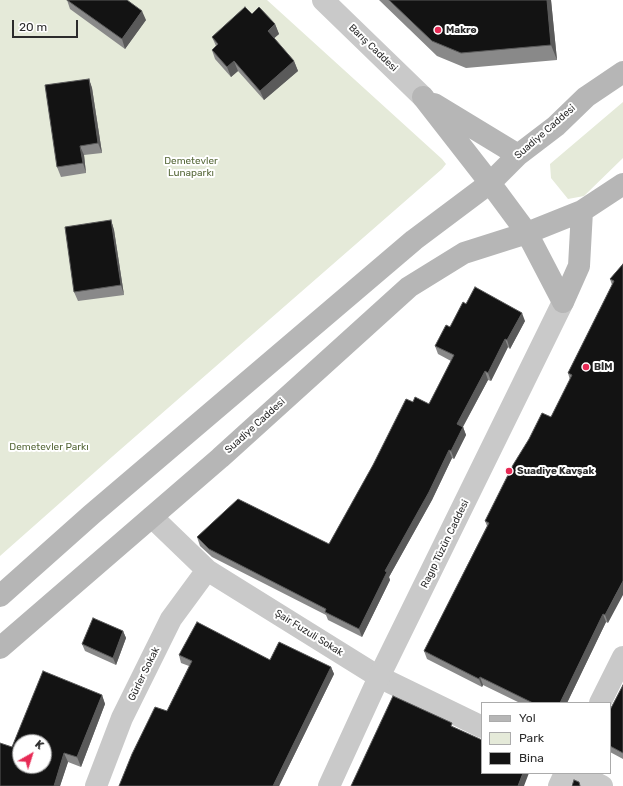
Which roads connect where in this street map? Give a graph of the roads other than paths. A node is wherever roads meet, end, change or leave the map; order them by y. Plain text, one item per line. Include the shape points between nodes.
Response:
1 (323, 0) edge
2 (623, 72) edge
3 (423, 97) junction
4 (518, 155) junction
5 (490, 183) junction
6 (623, 184) edge
7 (582, 211) junction
8 (527, 233) junction
9 (563, 302) junction
10 (152, 517) junction
11 (207, 570) junction
12 (0, 596) edge
13 (0, 648) edge
14 (623, 657) edge
15 (379, 677) junction
16 (600, 702) edge
17 (481, 727) edge
18 (565, 774) edge
19 (578, 774) edge
20 (96, 786) edge
21 (330, 786) edge
22 (559, 786) edge
23 (602, 786) edge

1 - 3 street, Barış Caddesi
2 - 4 main road, Suadiye Caddesi via 586,97 556,126
3 - 4 main road, Barış Caddesi
3 - 5 main road, Barış Caddesi
4 - 5 main road, Suadiye Caddesi
5 - 8 main road
5 - 12 main road, Suadiye Caddesi via 414,240 91,515
6 - 7 main road, Suadiye Caddesi
7 - 8 main road, Suadiye Caddesi
7 - 9 main road, Ragıp Tüzün Caddesi via 579,266
8 - 9 main road
8 - 10 main road, Suadiye Caddesi via 464,253 409,287
9 - 15 street, Ragıp Tüzün Caddesi
10 - 11 street, Şair Fuzuli Sokak
10 - 13 main road, Suadiye Caddesi
11 - 15 street, Şair Fuzuli Sokak
11 - 20 street, Gürler Sokak via 171,619 122,718
14 - 16 street
15 - 17 street, Şair Fuzuli Sokak
15 - 21 street, Ragıp Tüzün Caddesi
18 - 22 street
19 - 23 street

